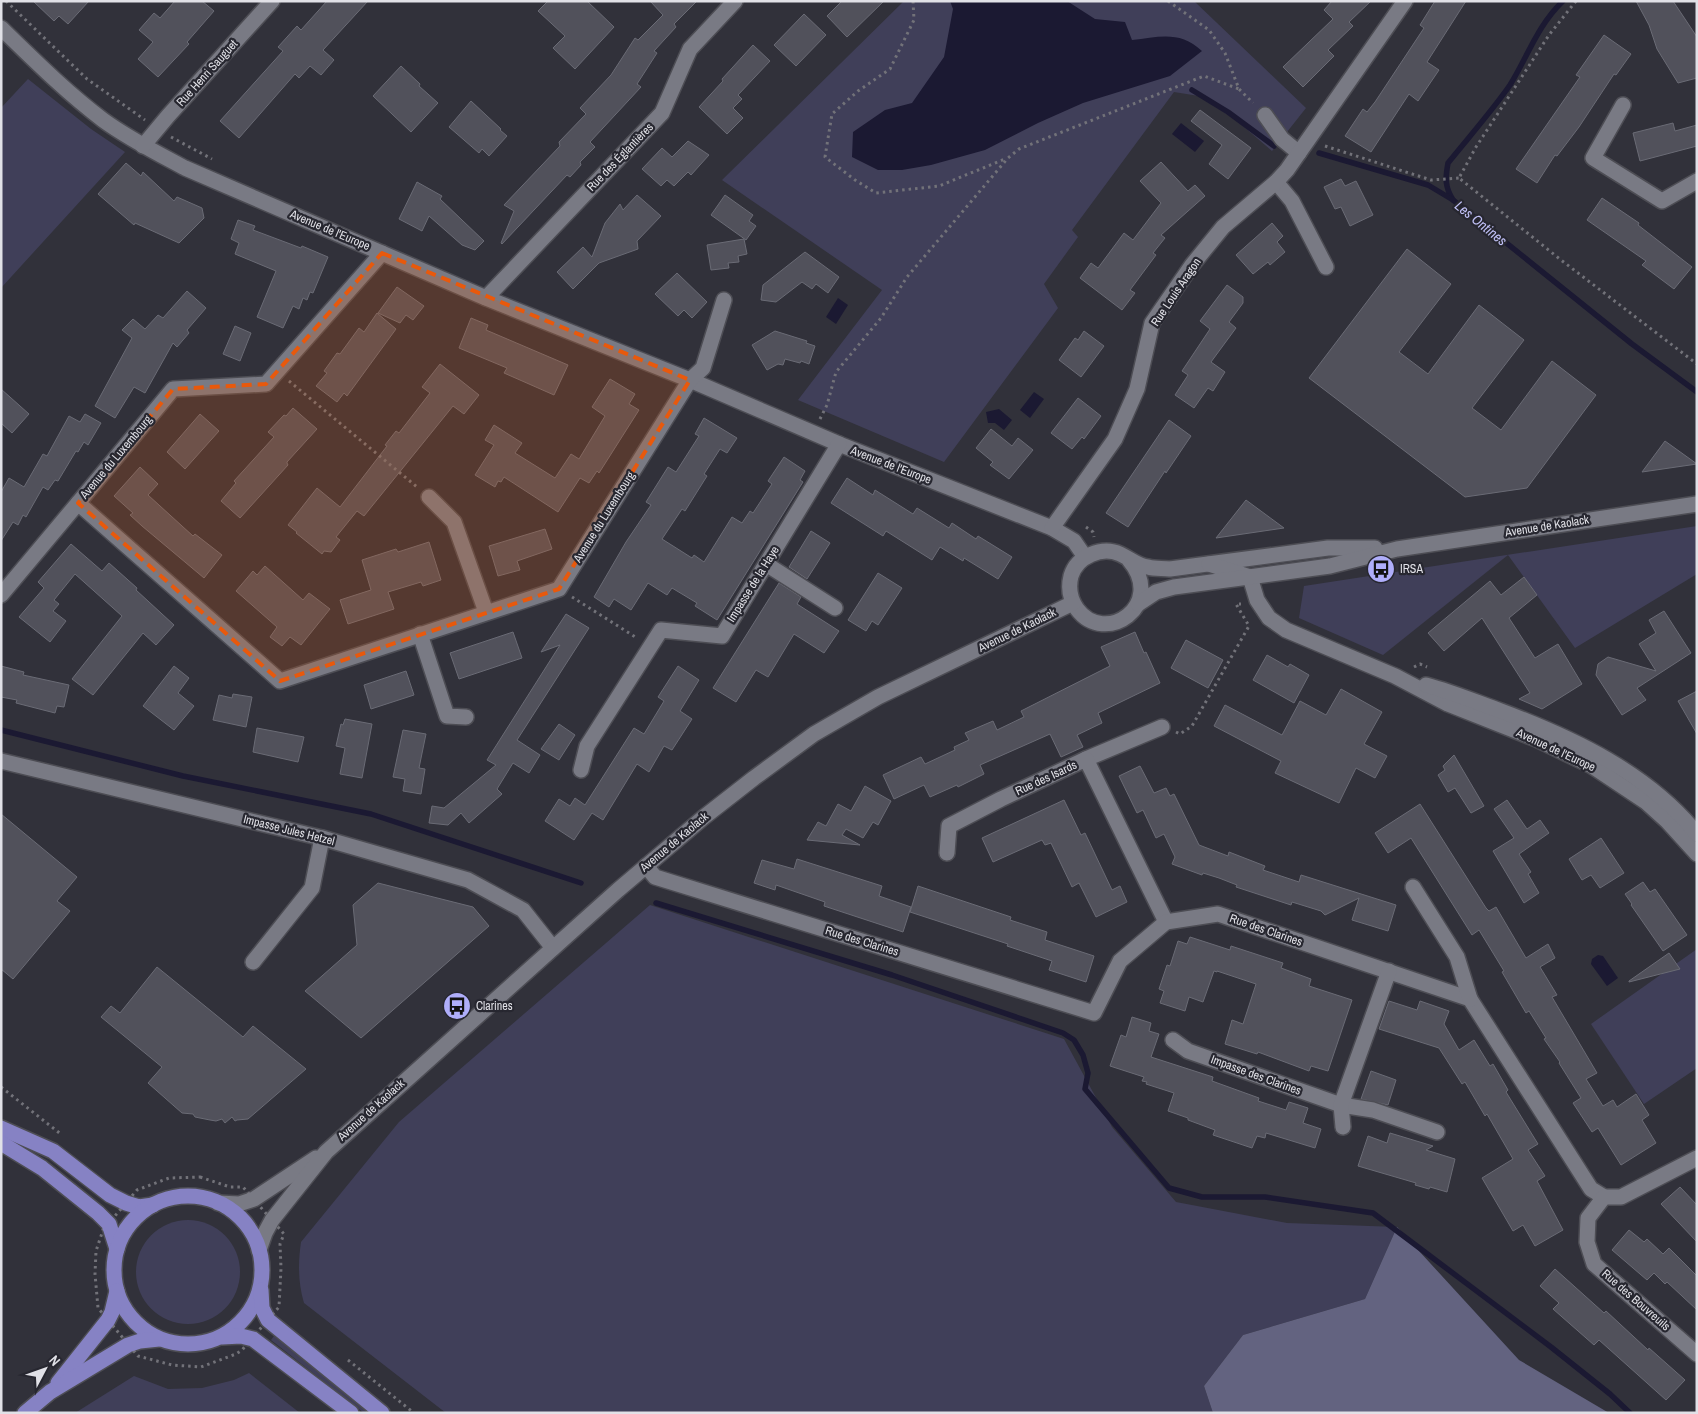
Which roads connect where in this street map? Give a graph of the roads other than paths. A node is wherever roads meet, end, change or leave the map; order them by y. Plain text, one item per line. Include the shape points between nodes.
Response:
1 (272, 1) edge
2 (735, 1) edge
3 (1405, 1) edge
4 (1, 28) edge
5 (1623, 105) dead end
6 (1266, 115) road end
7 (143, 146) junction
8 (1299, 153) junction
9 (1697, 181) edge
10 (1276, 182) junction
11 (382, 253) junction
12 (1326, 268) dead end
13 (486, 298) junction
14 (724, 300) dead end
15 (690, 380) junction
16 (839, 444) junction
17 (429, 497) road end
18 (78, 503) junction
19 (1697, 504) edge
20 (1056, 522) junction
21 (1397, 549) junction
22 (1091, 555) junction
23 (1129, 560) junction
24 (766, 564) junction
25 (1209, 564) junction
26 (1250, 577) junction
27 (1, 595) edge
28 (1073, 603) junction
29 (1138, 604) junction
30 (835, 608) dead end
31 (486, 612) junction
32 (420, 634) junction
33 (1395, 676) junction
34 (466, 717) dead end
35 (1162, 727) road end
36 (1086, 759) junction
37 (1, 761) edge
38 (581, 770) dead end
39 (1697, 834) edge
40 (322, 838) junction
41 (947, 853) dead end
42 (1697, 854) edge
43 (646, 866) junction
44 (1413, 888) dead end
45 (1166, 922) junction
46 (553, 948) junction
47 (253, 962) dead end
48 (1389, 971) junction
49 (1470, 999) junction
50 (1174, 1040) dead end
51 (1341, 1105) junction
52 (1343, 1127) dead end
53 (1, 1128) edge
54 (1437, 1132) dead end
55 (1, 1143) edge
56 (326, 1152) junction
57 (1697, 1158) edge
58 (1604, 1197) junction
59 (218, 1203) junction
60 (153, 1205) junction
61 (117, 1249) junction
62 (259, 1250) junction
63 (261, 1286) junction
64 (117, 1291) junction
65 (220, 1337) junction
66 (160, 1339) junction
67 (1697, 1354) edge
68 (50, 1392) junction
69 (26, 1413) edge
70 (352, 1413) edge
71 (382, 1413) edge

1 - 7 street, Rue Henri Sauguet
2 - 13 street, Rue des Églantières via 690,49 662,113
3 - 8 street, Rue Louis Aragon
4 - 7 street, Avenue de l'Europe via 66,90
5 - 9 street via 1593,158 1662,201
6 - 8 street via 1282,139
7 - 11 street, Avenue de l'Europe via 185,168
8 - 10 street, Rue Louis Aragon
10 - 12 street via 1292,201
10 - 20 street, Rue Louis Aragon via 1223,227 1152,323 1137,389 1115,439
11 - 13 street, Avenue de l'Europe
11 - 18 street, Avenue du Luxembourg via 266,384 173,390
13 - 15 street, Avenue de l'Europe
14 - 15 street via 703,368
15 - 16 street, Avenue de l'Europe
15 - 31 street, Avenue du Luxembourg via 559,589
16 - 20 street, Avenue de l'Europe
16 - 24 street, Impasse de la Haye
17 - 31 street via 454,522
18 - 27 street
18 - 32 street, Avenue du Luxembourg via 280,681
19 - 21 street, Avenue de Kaolack
20 - 22 street, Avenue de l'Europe
21 - 25 street, Avenue de Kaolack via 1328,548
21 - 26 street, Avenue de Kaolack via 1330,566
22 - 23 street, Avenue de Kaolack via 1108,551
22 - 28 street via 1072,573 1070,593
23 - 25 street, Avenue de Kaolack via 1146,567 1170,569
23 - 29 street via 1141,580
24 - 30 street
24 - 38 street, Impasse de la Haye via 722,636 661,630 587,746
25 - 26 street
26 - 29 street, Avenue de Kaolack via 1174,587 1156,592
26 - 33 street, Avenue de l'Europe via 1257,600 1269,618 1286,630
28 - 29 street, Avenue de Kaolack via 1089,619 1099,623 1122,620
28 - 43 street, Avenue de Kaolack via 878,697 814,734 704,817
31 - 32 street, Avenue du Luxembourg
32 - 34 street via 447,716
33 - 39 street, Avenue de l'Europe via 1452,692 1541,726 1601,756 1654,792
33 - 42 street, Avenue de l'Europe via 1448,704 1536,739 1592,766 1646,802
35 - 36 street
36 - 41 street, Rue des Isards via 949,826
36 - 45 street, Rue des Isards
37 - 40 street, Impasse Jules Hetzel
40 - 46 street, Impasse Jules Hetzel via 468,880 523,910
40 - 47 street via 312,888
43 - 45 street, Rue des Clarines via 655,877 1094,1013 1120,961
43 - 46 street, Avenue de Kaolack
44 - 49 street via 1457,957
45 - 48 street, Rue des Clarines via 1218,914
46 - 56 street, Avenue de Kaolack
48 - 49 street, Rue des Clarines
48 - 51 street
49 - 58 street via 1592,1189
50 - 51 street, Impasse des Clarines via 1188,1051
51 - 52 street
51 - 54 street, Impasse des Clarines via 1373,1110
53 - 60 main road via 53,1151 110,1196 140,1207
55 - 61 main road via 42,1168 98,1213 108,1224
56 - 59 street, Avenue de Kaolack via 254,1199 239,1204
56 - 62 street, Avenue de Kaolack via 272,1220
57 - 58 street via 1621,1197
58 - 67 street, Rue des Bouvreuils via 1588,1218 1587,1242 1594,1264
59 - 60 main road via 205,1198 179,1197
59 - 62 main road via 236,1214 250,1231
60 - 61 main road via 131,1223
61 - 64 main road via 114,1270
62 - 63 main road
63 - 65 main road via 253,1307 239,1324
63 - 71 main road via 262,1308 268,1320
64 - 66 main road via 131,1317 141,1328
64 - 68 main road via 108,1320
65 - 66 main road via 200,1344
65 - 70 main road via 253,1339
66 - 68 main road via 128,1345
68 - 69 main road

